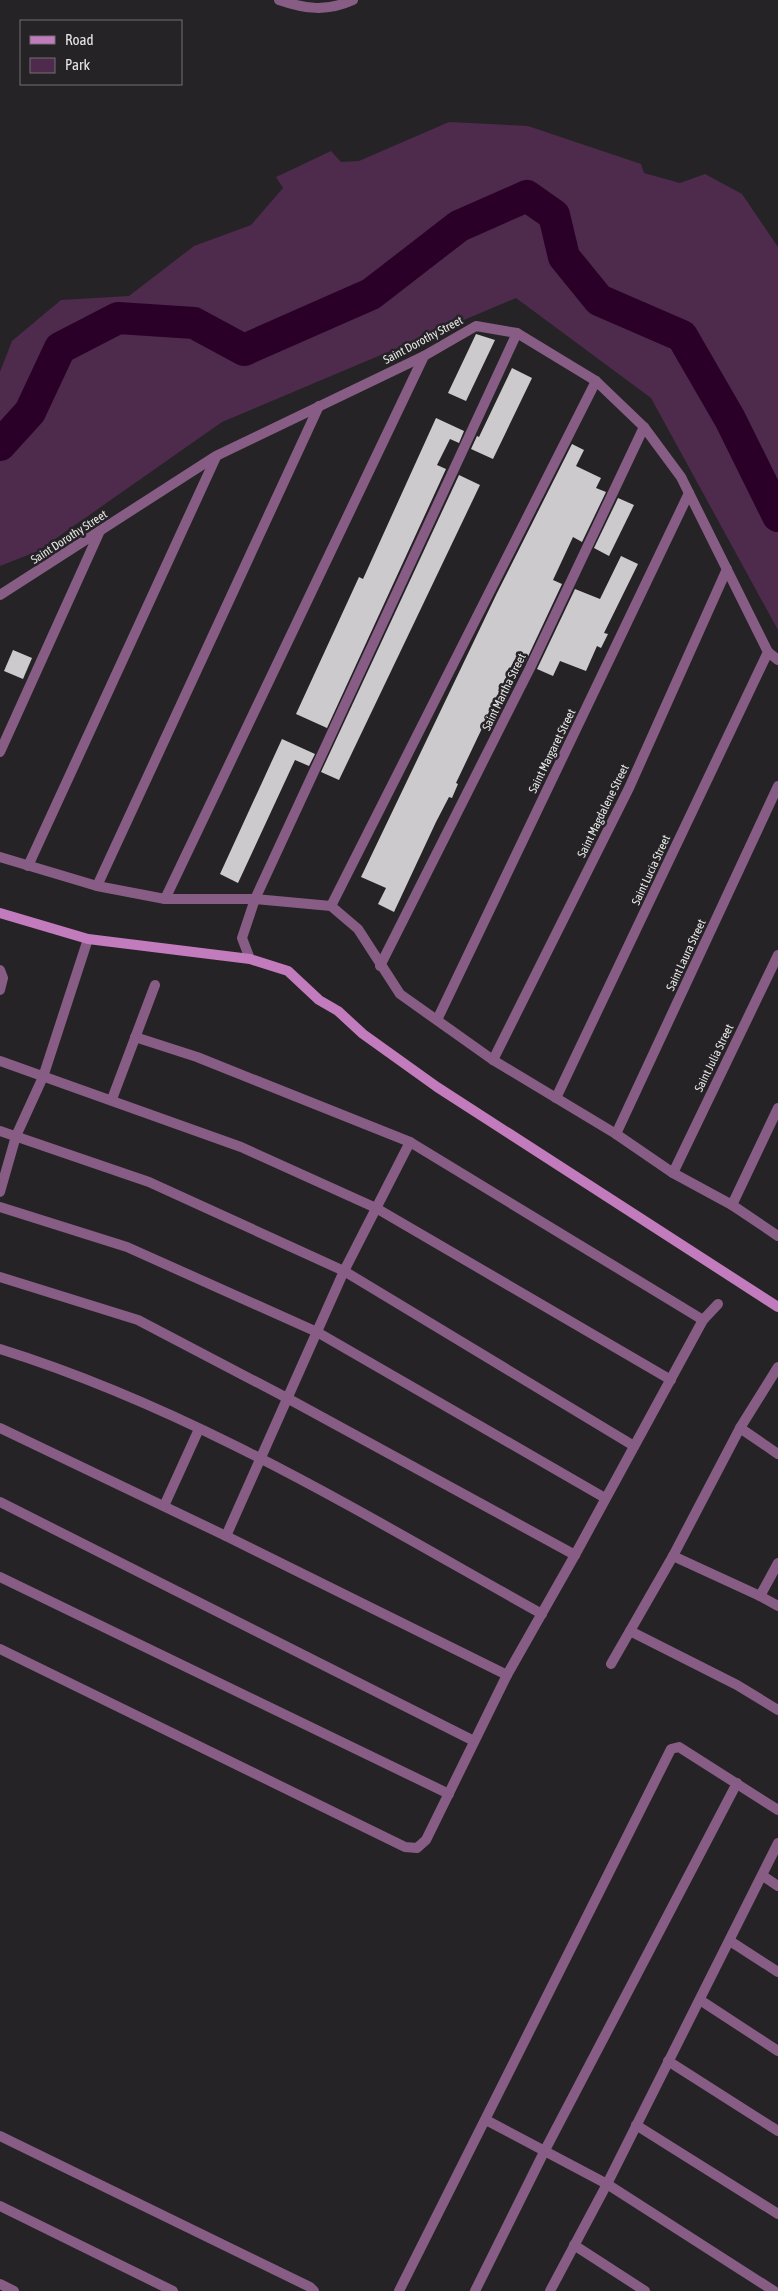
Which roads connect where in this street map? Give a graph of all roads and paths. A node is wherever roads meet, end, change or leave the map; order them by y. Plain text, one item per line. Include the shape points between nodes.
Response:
1 (279, 0) edge
2 (353, 0) edge
3 (517, 333) junction
4 (424, 356) junction
5 (596, 381) junction
6 (319, 406) junction
7 (644, 427) junction
8 (216, 456) junction
9 (689, 493) junction
10 (100, 532) junction
11 (727, 569) junction
12 (3, 594) edge
13 (0, 604) edge
14 (768, 652) junction
15 (778, 660) edge
16 (0, 752) edge
17 (778, 786) edge
18 (0, 857) edge
19 (28, 866) junction
20 (97, 886) junction
21 (165, 899) junction
22 (255, 899) junction
23 (331, 906) junction
24 (0, 913) edge
25 (88, 939) junction
26 (778, 955) edge
27 (250, 959) junction
28 (380, 966) junction
29 (0, 970) edge
30 (155, 985) dead end
31 (0, 990) edge
32 (437, 1020) junction
33 (135, 1037) junction
34 (493, 1060) junction
35 (0, 1061) edge
36 (43, 1077) junction
37 (556, 1098) junction
38 (112, 1099) junction
39 (778, 1108) edge
40 (0, 1131) edge
41 (616, 1134) junction
42 (16, 1136) junction
43 (410, 1142) junction
44 (673, 1173) junction
45 (0, 1192) edge
46 (732, 1205) junction
47 (0, 1207) edge
48 (376, 1208) junction
49 (778, 1236) edge
50 (344, 1271) junction
51 (0, 1277) edge
52 (718, 1304) dead end
53 (778, 1307) edge
54 (703, 1320) junction
55 (317, 1332) junction
56 (0, 1349) edge
57 (778, 1367) edge
58 (671, 1380) junction
59 (287, 1398) junction
60 (0, 1428) edge
61 (740, 1428) junction
62 (199, 1430) junction
63 (634, 1446) junction
64 (778, 1454) edge
65 (261, 1457) junction
66 (605, 1498) junction
67 (0, 1502) edge
68 (164, 1506) junction
69 (226, 1536) junction
70 (575, 1555) junction
71 (673, 1556) junction
72 (778, 1563) edge
73 (0, 1578) edge
74 (760, 1596) junction
75 (778, 1606) edge
76 (542, 1614) junction
77 (630, 1631) junction
78 (0, 1649) edge
79 (611, 1664) dead end
80 (506, 1676) junction
81 (778, 1710) edge
82 (474, 1741) junction
83 (737, 1783) junction
84 (449, 1794) junction
85 (778, 1810) edge
86 (778, 1843) edge
87 (763, 1876) junction
88 (778, 1886) edge
89 (730, 1941) junction
90 (778, 1972) edge
91 (700, 2000) junction
92 (778, 2051) edge
93 (668, 2061) junction
94 (486, 2120) junction
95 (636, 2125) junction
96 (778, 2131) edge
97 (0, 2136) edge
98 (544, 2152) junction
99 (607, 2184) junction
100 (0, 2206) edge
101 (778, 2214) edge
102 (574, 2245) junction
103 (0, 2284) edge
104 (14, 2291) edge
105 (173, 2291) edge
106 (314, 2291) edge
107 (399, 2291) edge
108 (475, 2291) edge
109 (550, 2291) edge
110 (645, 2291) edge
111 (774, 2291) edge

1 - 2 street via 317,9
3 - 4 street, Saint Dorothy Street via 476,326
3 - 5 street, Saint Dorothy Street
3 - 22 street
4 - 6 street, Saint Dorothy Street
4 - 21 street
5 - 7 street, Saint Dorothy Street
5 - 23 street
6 - 8 street, Saint Dorothy Street
6 - 20 street
7 - 9 street, Saint Dorothy Street
7 - 28 street, Saint Martha Street via 530,668
8 - 10 street, Saint Dorothy Street
8 - 19 street
9 - 11 street, Saint Dorothy Street
9 - 32 street, Saint Margaret Street
10 - 12 street, Saint Dorothy Street
10 - 16 street
11 - 14 street, Saint Dorothy Street
11 - 34 street, Saint Magdalene Street via 629,788
12 - 13 street
14 - 15 street, Saint Dorothy Street
14 - 37 street, Saint Lucia Street
17 - 41 street, Saint Laura Street
18 - 19 street
19 - 20 street
20 - 21 street
21 - 22 street
22 - 23 street
22 - 27 street via 242,938
23 - 28 street via 358,928
24 - 25 street
25 - 27 street
25 - 36 street
26 - 44 street, Saint Julia Street
27 - 53 street via 288,971 319,1000 437,1087
28 - 32 street via 400,994
29 - 31 street via 3,978
30 - 33 street
32 - 34 street
33 - 38 street
33 - 43 street via 197,1056
34 - 37 street
35 - 36 street
36 - 38 street
36 - 42 street
37 - 41 street
38 - 48 street via 241,1147
39 - 46 street
40 - 42 street
41 - 44 street
42 - 45 street
42 - 50 street via 149,1182
43 - 48 street
43 - 54 street
44 - 46 street
46 - 49 street
47 - 55 street via 127,1246
48 - 50 street
48 - 58 street
50 - 55 street
50 - 63 street
51 - 59 street via 138,1320
52 - 54 street
54 - 58 street
55 - 59 street
55 - 66 street
56 - 62 street via 61,1368
57 - 61 street
58 - 63 street
59 - 65 street
59 - 70 street
60 - 68 street
61 - 64 street
61 - 71 street
62 - 65 street
62 - 68 street
63 - 66 street
65 - 69 street
65 - 76 street
66 - 70 street
67 - 82 street
68 - 69 street
69 - 80 street
70 - 76 street
71 - 74 street
71 - 77 street
72 - 74 street
73 - 84 street
74 - 75 street
76 - 80 street
77 - 79 street
77 - 81 street via 737,1685
78 - 84 street via 405,1847 422,1845
80 - 82 street
82 - 84 street
83 - 85 street
83 - 94 street via 679,1747 671,1749
83 - 98 street
86 - 87 street
87 - 88 street
87 - 89 street
89 - 90 street
89 - 91 street
91 - 92 street
91 - 93 street
93 - 95 street
93 - 96 street
94 - 98 street
94 - 107 street
95 - 99 street
95 - 101 street
97 - 106 street
98 - 99 street
98 - 108 street
99 - 102 street
99 - 111 street
100 - 105 street
102 - 109 street
102 - 110 street
103 - 104 street

